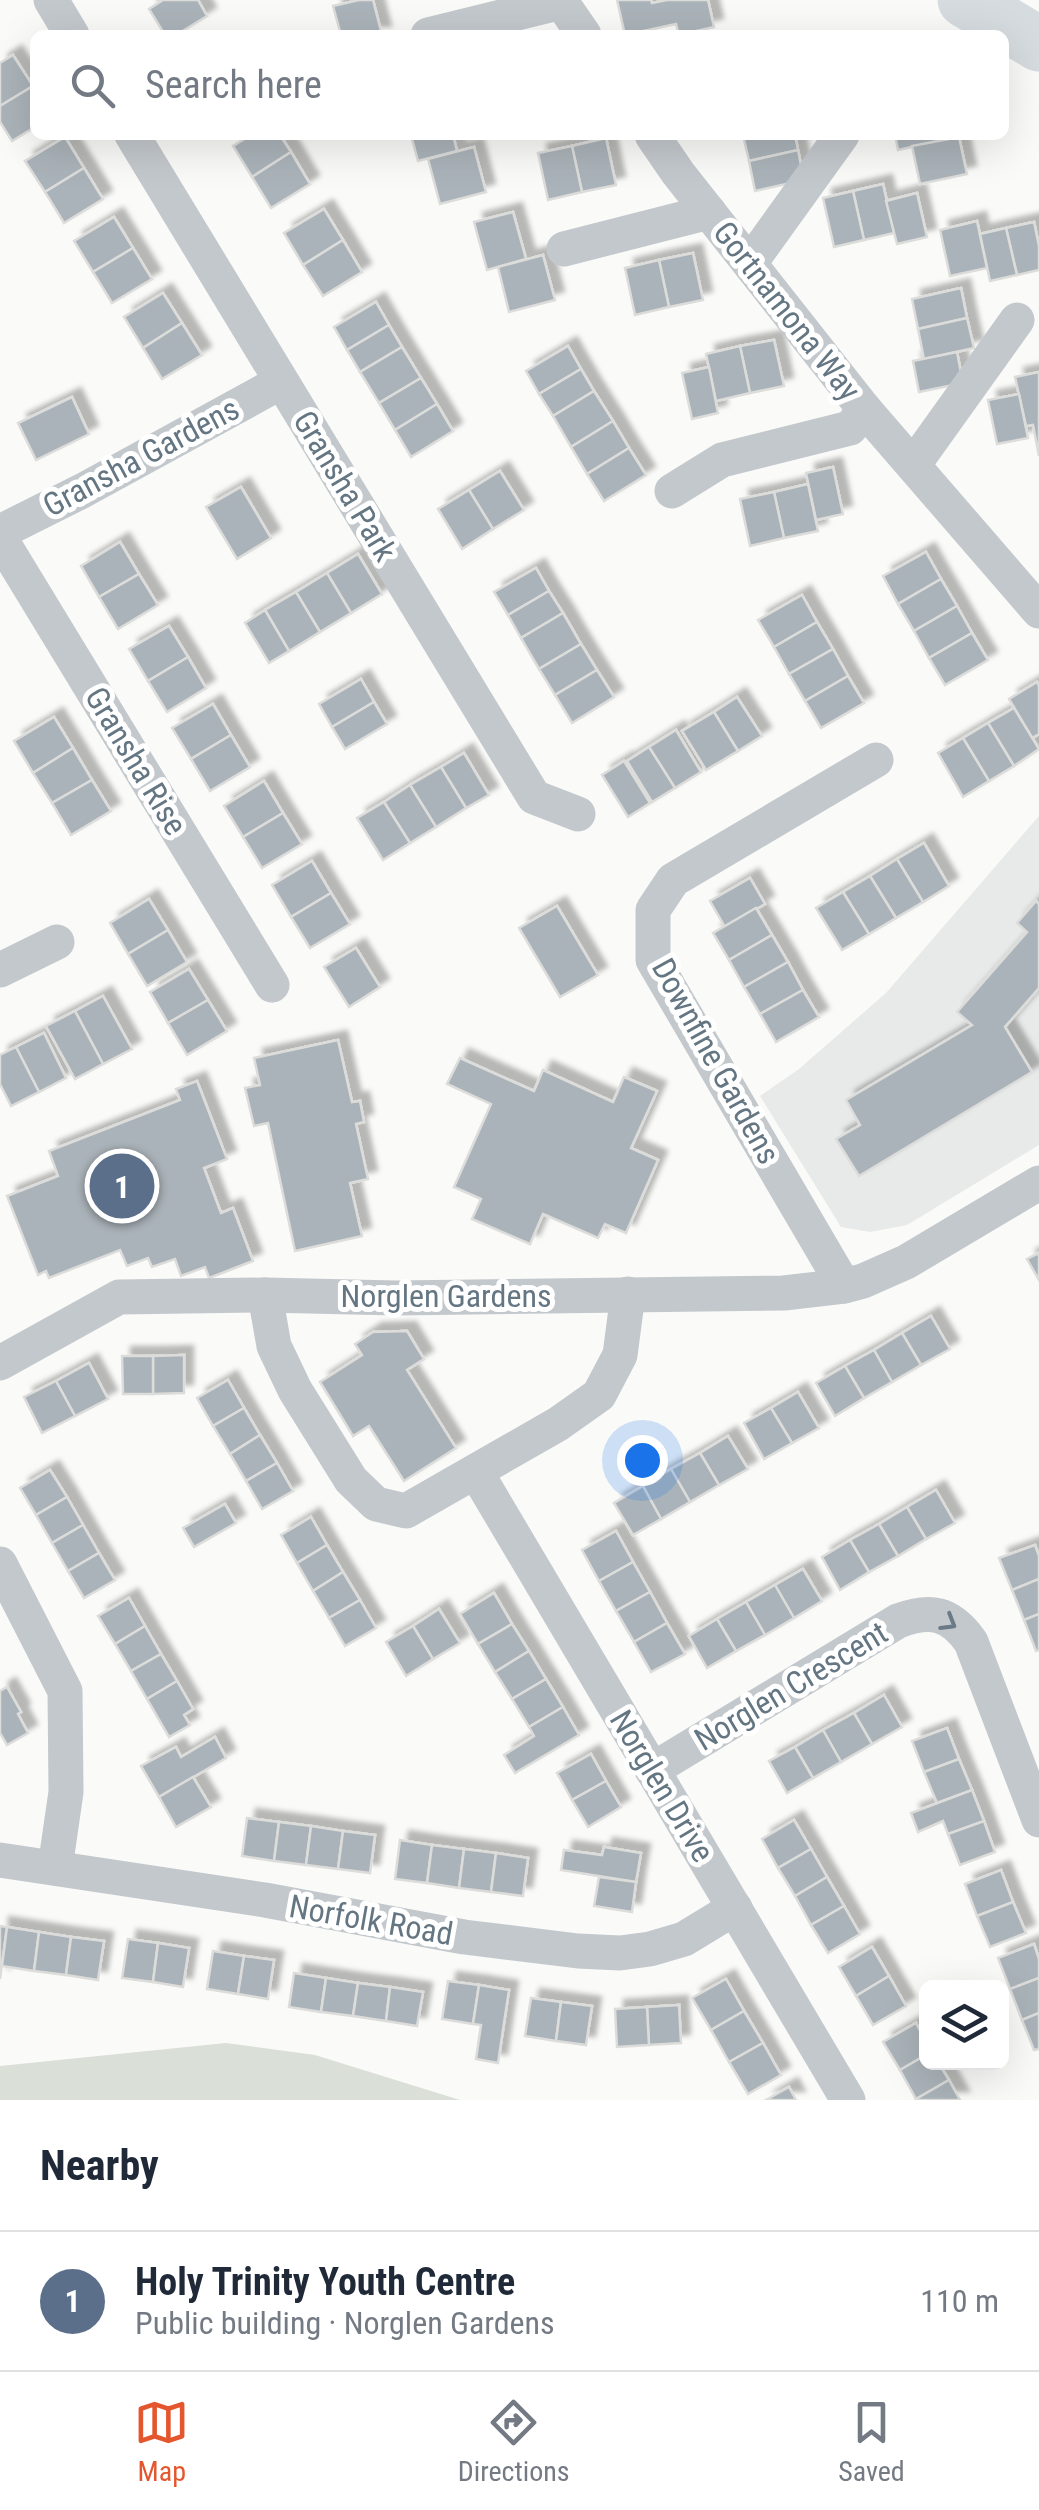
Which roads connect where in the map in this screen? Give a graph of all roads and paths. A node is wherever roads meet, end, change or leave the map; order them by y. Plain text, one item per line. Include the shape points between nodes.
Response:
1 (51, 0) edge
2 (965, 0) edge
3 (561, 1) edge
4 (69, 30) edge
5 (448, 30) edge
6 (581, 30) edge
7 (1039, 44) edge
8 (135, 140) edge
9 (656, 140) edge
10 (838, 140) edge
11 (709, 212) junction
12 (564, 249) dead end
13 (750, 262) junction
14 (1018, 320) dead end
15 (281, 382) junction
16 (865, 410) junction
17 (914, 464) junction
18 (672, 492) dead end
19 (0, 534) edge
20 (1039, 560) edge
21 (1030, 600) edge
22 (876, 760) dead end
23 (578, 814) dead end
24 (57, 942) dead end
25 (0, 970) edge
26 (272, 985) dead end
27 (1039, 1183) edge
28 (844, 1286) junction
29 (628, 1294) junction
30 (264, 1295) junction
31 (0, 1363) edge
32 (476, 1472) junction
33 (0, 1564) edge
34 (652, 1770) junction
35 (1039, 1820) edge
36 (0, 1860) edge
37 (55, 1868) junction
38 (735, 1908) junction
39 (848, 2100) edge

1 - 4 street
2 - 7 highway
3 - 5 street
3 - 6 street
8 - 15 street, Gransha Park
9 - 11 street, Gortnamona Way
10 - 13 street
11 - 12 street, Gortnamona Way
11 - 13 street, Gortnamona Way
13 - 16 street, Gortnamona Way
14 - 17 street
15 - 19 street, Gransha Gardens
15 - 23 street, Gransha Park via 534,797
16 - 17 street, Gortnamona Way
16 - 18 street, Gortnamona Way via 850,428 722,460
17 - 21 street, Gortnamona Way
19 - 26 street, Gransha Rise
20 - 21 street
22 - 28 street, Downfine Gardens via 674,880 653,910 653,960
24 - 25 street
27 - 28 street, Norglen Gardens via 906,1262
28 - 29 street, Norglen Gardens
29 - 30 street, Norglen Gardens
29 - 32 street via 620,1355 598,1395
30 - 31 street, Norglen Gardens via 118,1296
30 - 32 street via 274,1346 294,1390 351,1480 376,1504 406,1511
32 - 34 street, Norglen Drive
33 - 37 street via 65,1691 66,1792
34 -> 35 street, Norglen Crescent via 898,1621 934,1614 962,1628 971,1642
34 - 38 street, Norglen Drive
36 - 37 street, Norfolk Road
37 - 38 street, Norfolk Road via 578,1951 650,1949 684,1939
38 - 39 street, Norglen Drive

